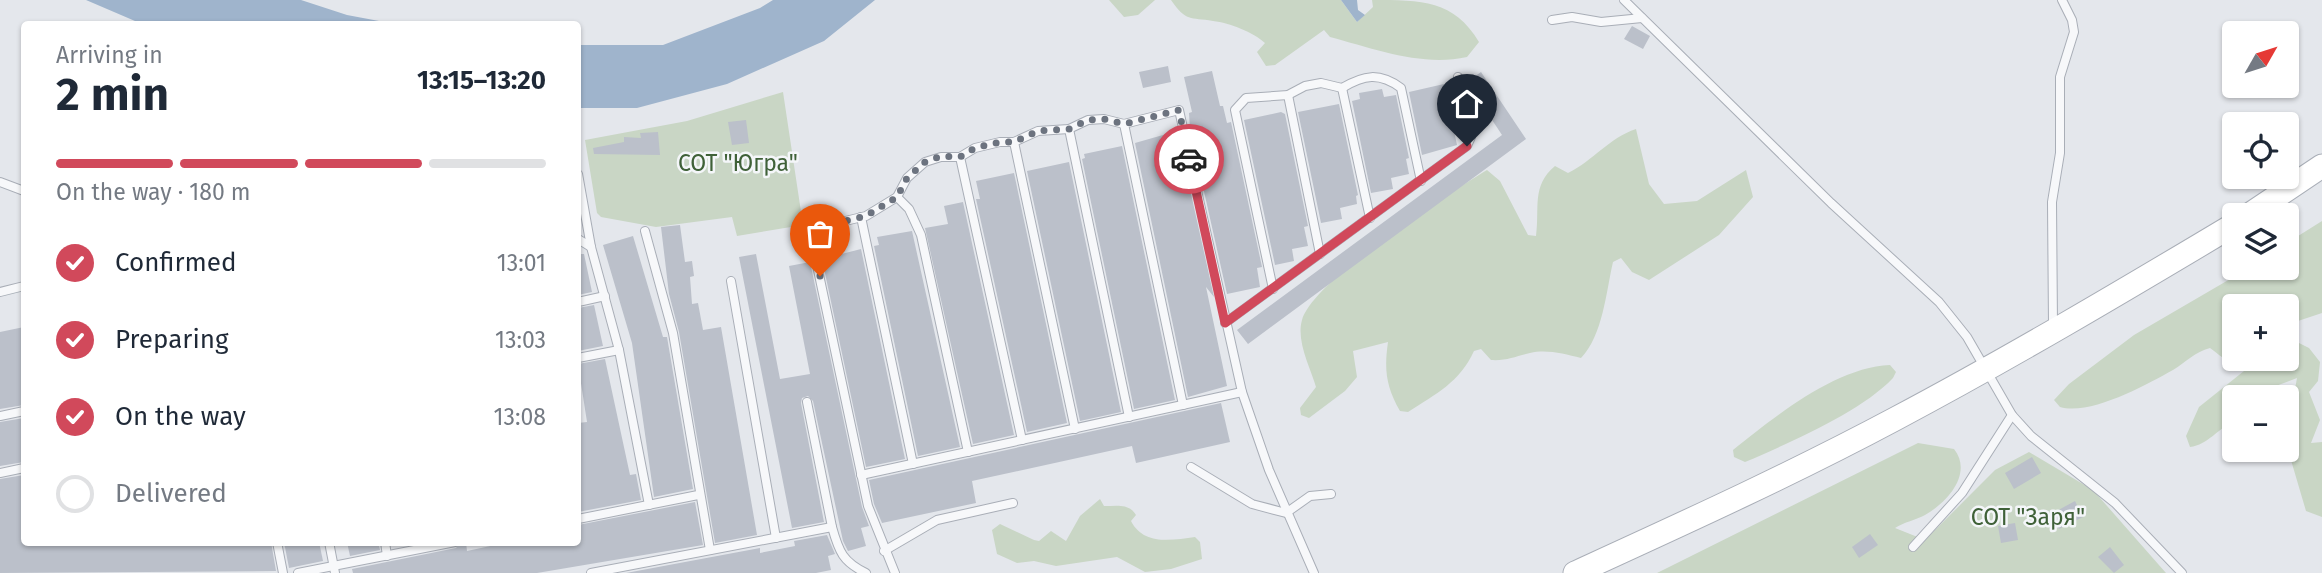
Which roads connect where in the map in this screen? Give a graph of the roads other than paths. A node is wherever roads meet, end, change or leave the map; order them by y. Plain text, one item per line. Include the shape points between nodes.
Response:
1 (1624, 0) edge
2 (2062, 0) edge
3 (1642, 18) junction
4 (1552, 20) dead end
5 (1458, 77) dead end
6 (1342, 88) junction
7 (1288, 95) junction
8 (1124, 124) junction
9 (1069, 129) junction
10 (1014, 142) junction
11 (960, 157) junction
12 (2322, 166) edge
13 (1421, 181) junction
14 (0, 182) edge
15 (21, 190) edge
16 (581, 191) edge
17 (897, 197) junction
18 (2267, 203) edge
19 (861, 217) junction
20 (1370, 218) junction
21 (645, 231) dead end
22 (2222, 232) edge
23 (581, 241) edge
24 (591, 247) junction
25 (1320, 254) junction
26 (731, 281) dead end
27 (21, 287) edge
28 (1273, 289) junction
29 (0, 292) edge
30 (605, 296) junction
31 (581, 301) edge
32 (1225, 323) junction
33 (2053, 332) junction
34 (620, 350) junction
35 (581, 357) edge
36 (1988, 368) junction
37 (1242, 392) junction
38 (807, 402) dead end
39 (1183, 405) junction
40 (21, 412) edge
41 (2012, 415) junction
42 (0, 416) edge
43 (1129, 417) junction
44 (1075, 429) junction
45 (1022, 440) junction
46 (968, 452) junction
47 (913, 464) junction
48 (1191, 467) dead end
49 (21, 468) edge
50 (0, 472) edge
51 (862, 475) junction
52 (1331, 494) dead end
53 (698, 495) junction
54 (1013, 503) dead end
55 (649, 505) junction
56 (1286, 513) junction
57 (581, 518) edge
58 (832, 527) junction
59 (776, 538) junction
60 (278, 546) edge
61 (330, 546) edge
62 (385, 546) edge
63 (436, 546) edge
64 (1913, 547) dead end
65 (710, 550) junction
66 (884, 551) junction
67 (387, 556) junction
68 (334, 569) edge
69 (283, 573) edge
70 (298, 573) edge
71 (591, 573) edge
72 (866, 573) edge
73 (895, 573) edge
74 (1314, 573) edge
75 (1575, 573) edge
76 (2182, 573) edge

1 - 3 lane
2 - 33 lane via 2074,32 2060,77 2060,153 2052,202
3 - 4 lane
3 - 36 lane via 1939,302
5 - 13 lane via 1471,137 1457,155
6 - 7 lane via 1321,83
6 - 13 lane via 1375,76 1401,88
6 - 20 lane
7 - 25 lane
7 - 28 lane via 1246,98 1235,110
8 - 9 lane via 1088,120
8 - 32 lane via 1179,110
8 - 39 lane
9 - 10 lane via 1038,131
9 - 43 lane
10 - 11 lane via 975,148
10 - 44 lane
11 - 17 lane via 941,156 925,162 907,178
11 - 45 lane
12 - 18 main road
13 - 20 lane
14 - 15 lane
16 - 24 lane
17 - 19 lane
17 - 46 lane via 909,209 921,235
19 - 47 lane
19 - 51 lane via 833,224 818,235 814,251
20 - 25 lane
21 - 53 lane via 673,333
22 - 33 main road
23 - 24 lane
24 - 30 lane
25 - 28 lane
26 - 59 lane
27 - 29 lane
28 - 32 lane
30 - 31 lane
30 - 34 lane
32 - 37 lane
33 - 36 main road
34 - 35 lane
34 - 55 lane
36 - 41 lane
36 - 75 main road via 1781,476
37 - 39 lane
37 - 56 lane
38 - 58 lane
39 - 43 lane
40 - 42 lane
41 - 64 lane via 1962,493
41 - 76 lane via 2031,436 2115,503
43 - 44 lane
44 - 45 lane
45 - 46 lane
46 - 47 lane
47 - 51 lane
48 - 56 lane via 1252,504
49 - 50 lane
51 - 66 lane
52 - 56 lane via 1310,496
53 - 55 lane
53 - 65 lane
54 - 66 lane via 937,520
55 - 57 lane
56 - 74 lane
58 - 59 lane
58 - 72 lane via 847,564
59 - 65 lane
60 - 69 lane
61 - 68 lane
62 - 67 lane
63 - 67 lane
65 - 71 lane
66 - 73 lane
67 - 68 lane
68 - 70 lane

